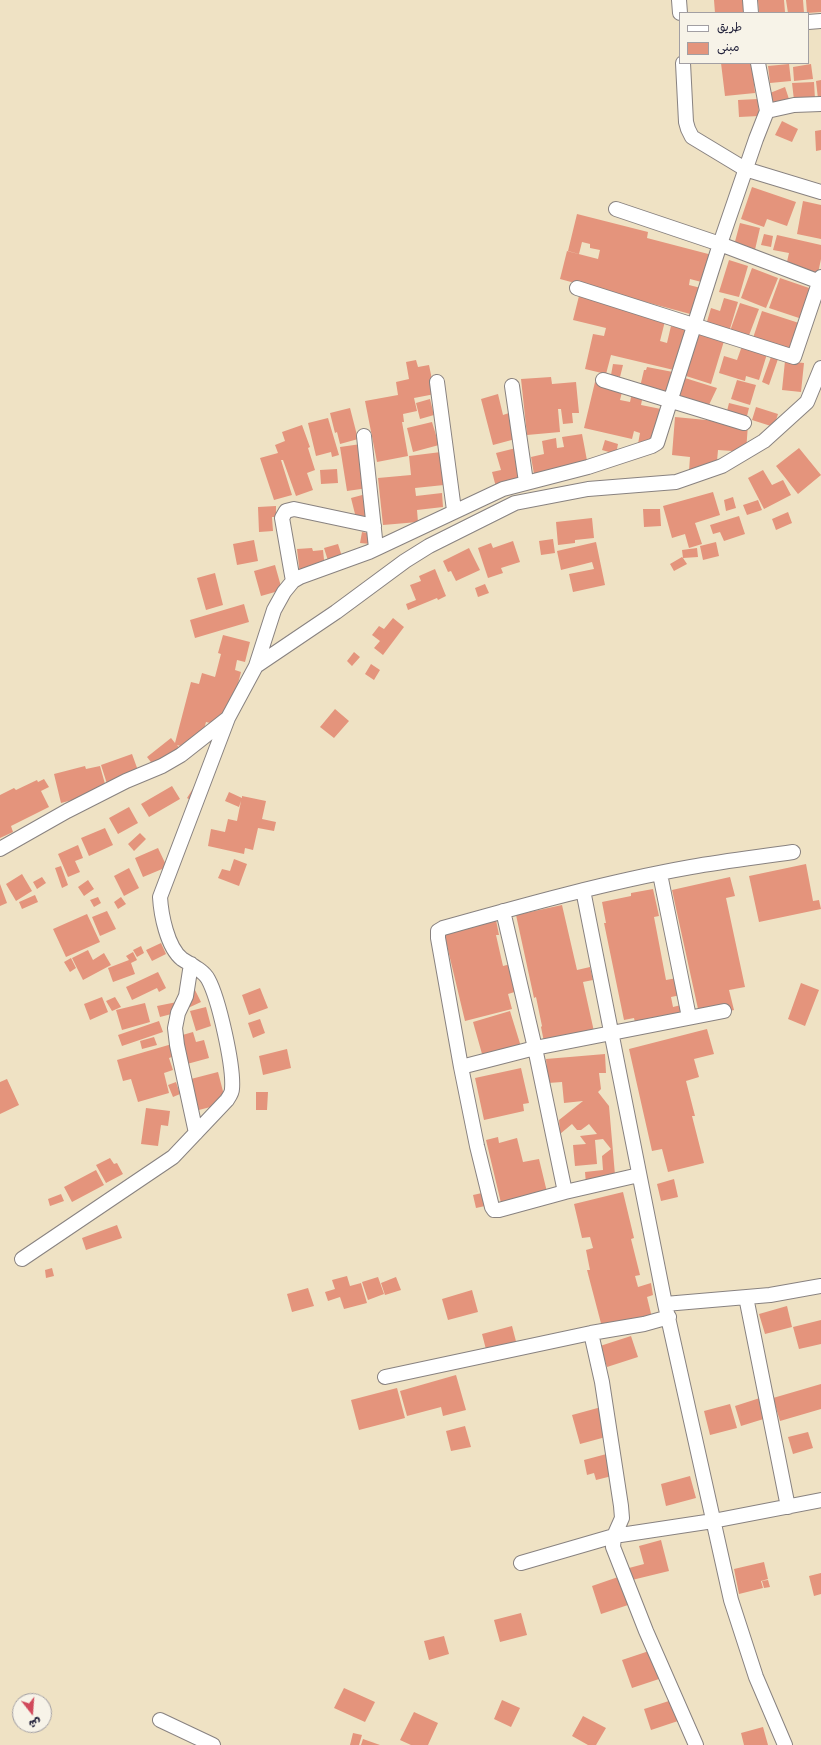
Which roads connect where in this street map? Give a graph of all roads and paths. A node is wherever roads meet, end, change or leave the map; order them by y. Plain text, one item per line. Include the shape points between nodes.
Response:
1 (679, 0) edge
2 (750, 0) edge
3 (680, 12) edge
4 (751, 12) edge
5 (821, 21) edge
6 (809, 22) edge
7 (683, 64) edge
8 (758, 64) edge
9 (821, 104) edge
10 (767, 111) junction
11 (745, 169) junction
12 (821, 192) edge
13 (616, 209) dead end
14 (720, 244) junction
15 (820, 280) edge
16 (577, 288) dead end
17 (695, 325) junction
18 (821, 368) edge
19 (603, 380) dead end
20 (437, 382) dead end
21 (512, 386) dead end
22 (671, 401) junction
23 (744, 423) dead end
24 (364, 436) dead end
25 (526, 482) junction
26 (454, 510) junction
27 (374, 526) junction
28 (376, 548) junction
29 (293, 581) junction
30 (256, 666) junction
31 (228, 718) junction
32 (0, 849) edge
33 (793, 852) dead end
34 (660, 874) junction
35 (583, 890) junction
36 (503, 911) junction
37 (191, 964) junction
38 (724, 1011) dead end
39 (689, 1017) junction
40 (611, 1033) junction
41 (535, 1048) junction
42 (461, 1067) junction
43 (196, 1133) junction
44 (639, 1175) junction
45 (565, 1192) junction
46 (22, 1259) dead end
47 (821, 1286) edge
48 (746, 1297) junction
49 (665, 1304) junction
50 (669, 1317) junction
51 (591, 1333) junction
52 (385, 1377) dead end
53 (821, 1500) edge
54 (788, 1506) junction
55 (713, 1521) junction
56 (614, 1536) junction
57 (521, 1564) dead end
58 (160, 1720) dead end
59 (213, 1745) edge
60 (696, 1745) edge
61 (785, 1745) edge

1 - 3 street
2 - 4 street
5 - 6 street
7 - 11 street via 685,110 690,134
8 - 10 street
9 - 10 street via 794,105
10 - 11 street
11 - 12 street
11 - 14 street
13 - 14 street
14 - 15 street
14 - 17 street
15 - 17 street via 794,357
16 - 17 street
17 - 22 street
18 - 30 street via 807,402 764,440 722,466 676,482 588,489 515,503 417,553
19 - 22 street
20 - 26 street
21 - 25 street
22 - 23 street
22 - 25 street via 657,443 652,446 588,467
24 - 27 street
25 - 26 street
26 - 28 street
27 - 28 street
27 - 29 street via 294,509 286,511 282,518
28 - 29 street via 307,573
29 - 30 street via 274,610
30 - 31 street
31 - 32 street via 181,755 162,766 126,781
31 - 37 street via 160,897 160,907 170,941 180,957
33 - 34 street via 690,867
34 - 35 street
34 - 39 street
35 - 36 street
35 - 40 street
36 - 41 street
36 - 42 street via 438,931
37 - 43 street via 186,996 178,1013 175,1028
37 - 43 street via 205,975 215,997 227,1045 232,1086 232,1092 227,1100
38 - 39 street
39 - 40 street
40 - 41 street
40 - 44 street
41 - 42 street
41 - 45 street
42 - 45 street via 477,1146 494,1210
43 - 46 street via 173,1157
44 - 45 street
44 - 49 street
47 - 48 street via 770,1296
48 - 49 street
48 - 54 street
49 - 50 street
50 - 51 street
50 - 55 street
51 - 52 street
51 - 56 street via 602,1382 622,1506 622,1518
53 - 54 street
54 - 55 street
55 - 56 street
55 - 61 street via 731,1600 756,1677
56 - 57 street
56 - 60 street via 613,1547 646,1631
58 - 59 street

